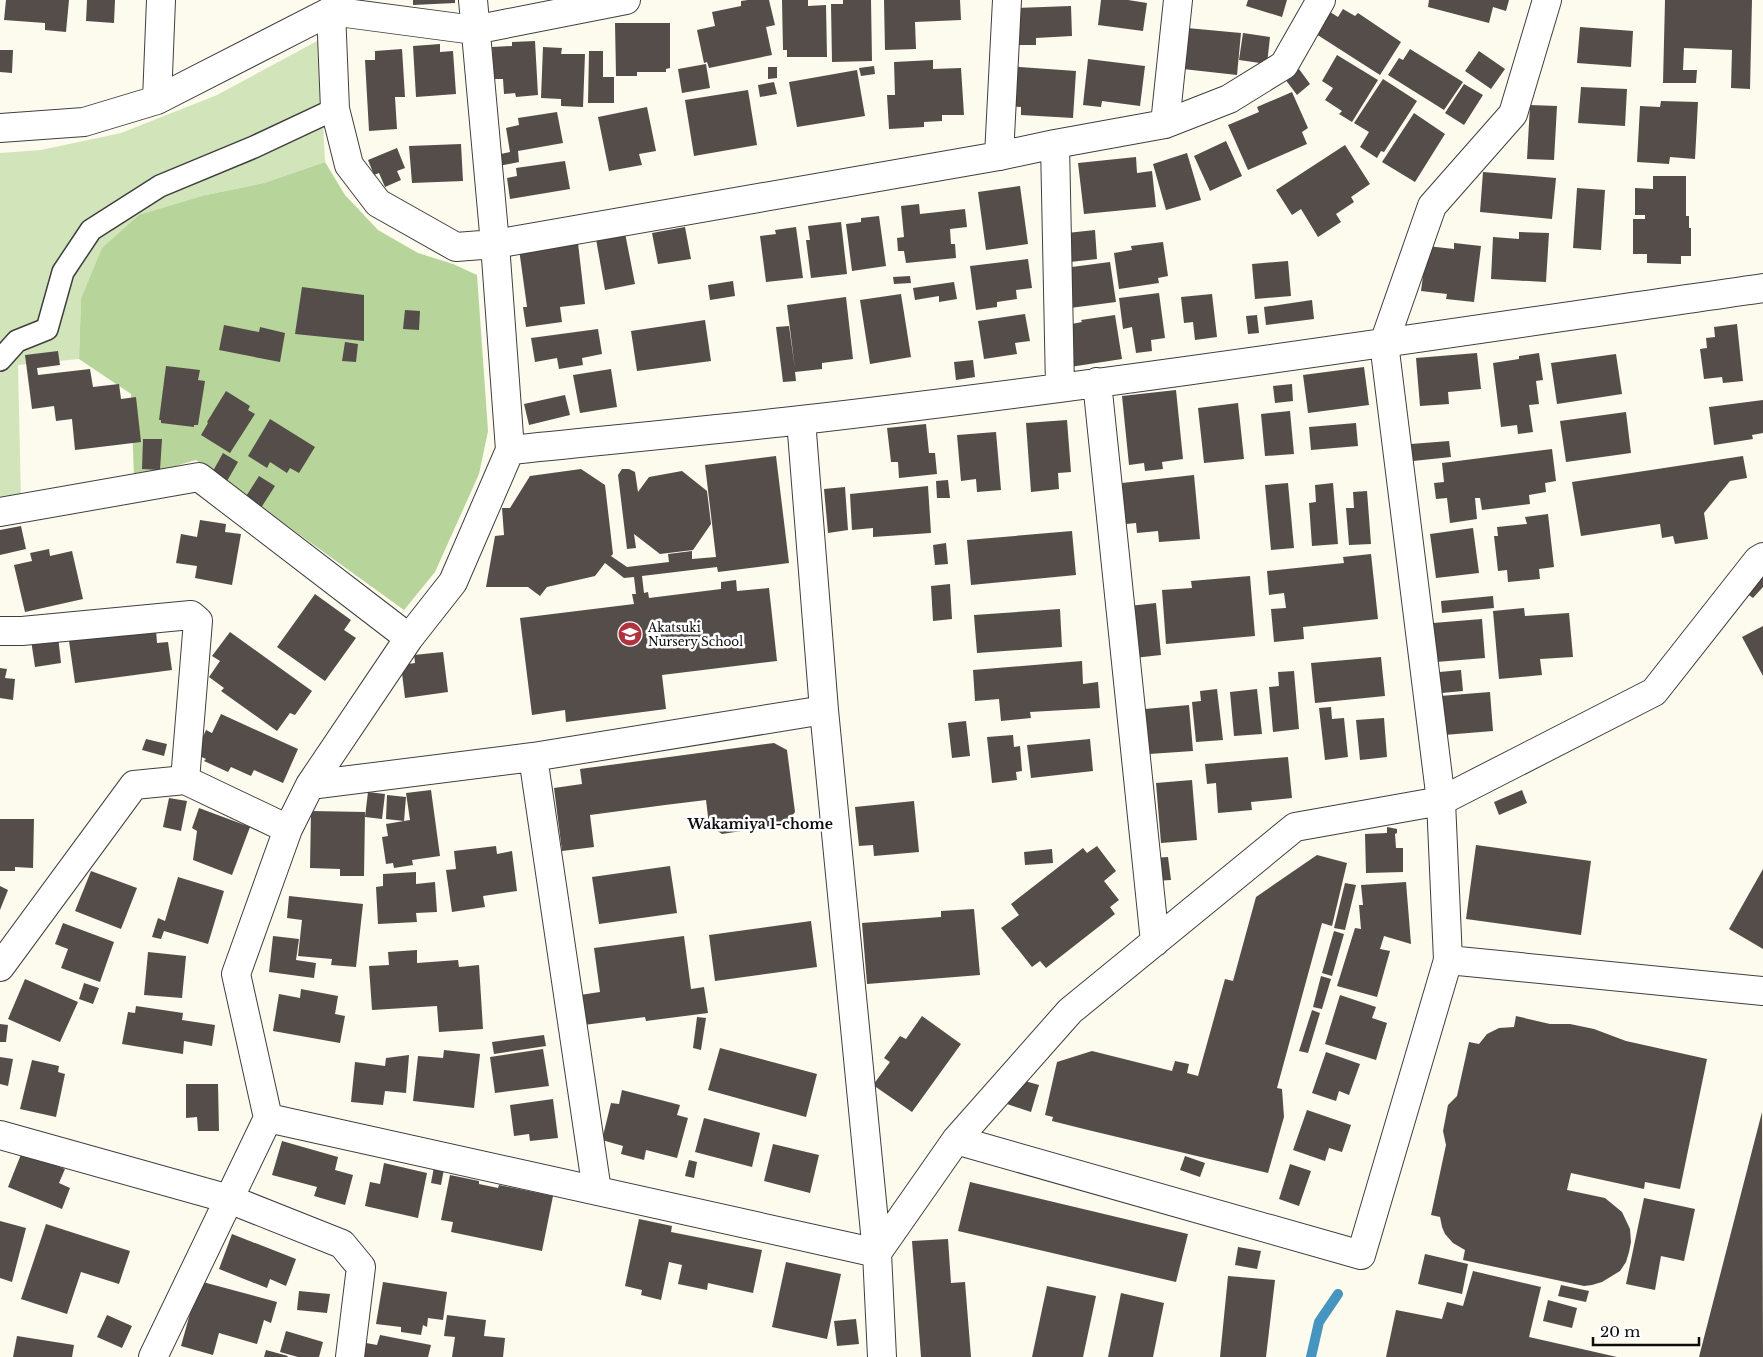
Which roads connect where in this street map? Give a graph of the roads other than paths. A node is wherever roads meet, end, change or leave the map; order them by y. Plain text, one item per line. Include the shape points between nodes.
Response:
1 (161, 0) edge
2 (473, 0) edge
3 (626, 0) edge
4 (1006, 0) edge
5 (1178, 0) edge
6 (1321, 0) edge
7 (1547, 0) edge
8 (331, 11) junction
9 (474, 30) junction
10 (157, 100) junction
11 (335, 109) junction
12 (1165, 124) junction
13 (0, 128) edge
14 (1055, 144) junction
15 (999, 156) junction
16 (495, 244) junction
17 (1763, 288) edge
18 (1384, 343) junction
19 (0, 360) edge
20 (1097, 382) junction
21 (1060, 387) junction
22 (800, 420) junction
23 (510, 450) junction
24 (0, 512) edge
25 (1763, 557) edge
26 (0, 631) edge
27 (409, 638) junction
28 (824, 710) junction
29 (533, 757) junction
30 (185, 780) junction
31 (310, 784) junction
32 (1440, 801) junction
33 (288, 829) junction
34 (1155, 942) junction
35 (1448, 960) junction
36 (0, 967) edge
37 (1763, 991) edge
38 (268, 1118) junction
39 (0, 1135) edge
40 (956, 1140) junction
41 (597, 1191) junction
42 (230, 1199) junction
43 (877, 1253) junction
44 (153, 1357) edge
45 (350, 1357) edge
46 (882, 1357) edge

1 - 10 street
2 - 9 street
3 - 9 street
4 - 15 street
5 - 12 street
6 - 12 street via 1284,65 1229,99
7 - 18 street via 1513,114 1432,206
8 - 9 street
8 - 10 street
8 - 11 street
9 - 16 street
10 - 13 street via 84,122
11 - 16 street via 349,165 378,203 456,247
11 - 19 street via 160,186 91,230 63,272 47,329 17,341
12 - 14 street
14 - 15 street
14 - 21 street
15 - 16 street
16 - 23 street
17 - 18 street
18 - 20 street
18 - 32 street
20 - 21 street
20 - 34 street
21 - 22 street
22 - 23 street
22 - 28 street
23 - 27 street via 454,582
24 - 27 street via 199,477
25 - 32 street via 1654,692
26 - 30 street via 191,615 198,621
27 - 31 street
28 - 29 street
28 - 43 street
29 - 31 street
29 - 41 street
30 - 33 street
30 - 36 street via 134,785
31 - 33 street
32 - 34 street via 1295,827
32 - 35 street
33 - 38 street via 236,974
34 - 40 street via 1070,1011
35 - 37 street
35 - 40 street via 1361,1255
38 - 41 street
38 - 42 street
39 - 42 street
40 - 43 street
41 - 43 street
42 - 44 street
42 - 45 street via 342,1244 361,1267
43 - 46 street

